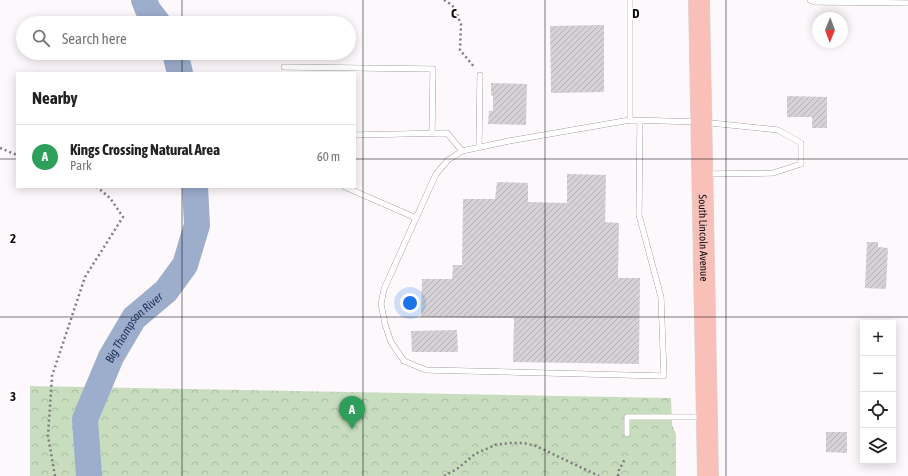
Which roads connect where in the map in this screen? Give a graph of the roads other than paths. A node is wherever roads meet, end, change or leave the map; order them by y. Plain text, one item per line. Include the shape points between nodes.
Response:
1 (630, 0) edge
2 (699, 0) edge
3 (810, 0) edge
4 (908, 3) edge
5 (284, 67) dead end
6 (480, 75) road end
7 (630, 120) junction
8 (640, 120) junction
9 (701, 122) junction
10 (432, 134) junction
11 (356, 135) edge
12 (479, 147) junction
13 (462, 151) junction
14 (702, 174) junction
15 (347, 188) edge
16 (416, 218) junction
17 (708, 417) junction
18 (627, 434) dead end
19 (708, 476) edge

1 - 7 lane
2 - 9 highway, South Lincoln Avenue
3 - 4 lane
5 - 10 lane via 433,69
6 - 12 lane
7 - 8 lane
7 - 12 lane
8 - 9 lane
8 - 16 lane via 639,215 661,297 664,376 426,370 404,360 391,342 384,324 381,304 384,290
9 - 14 highway, South Lincoln Avenue
9 - 14 lane via 778,130 801,143 800,164 773,173
10 - 11 lane
10 - 13 lane via 447,133
12 - 13 lane
13 - 16 lane via 448,160 436,174
14 - 17 highway, South Lincoln Avenue
15 - 16 lane
17 - 18 lane via 627,417
17 - 19 highway, South Lincoln Avenue

